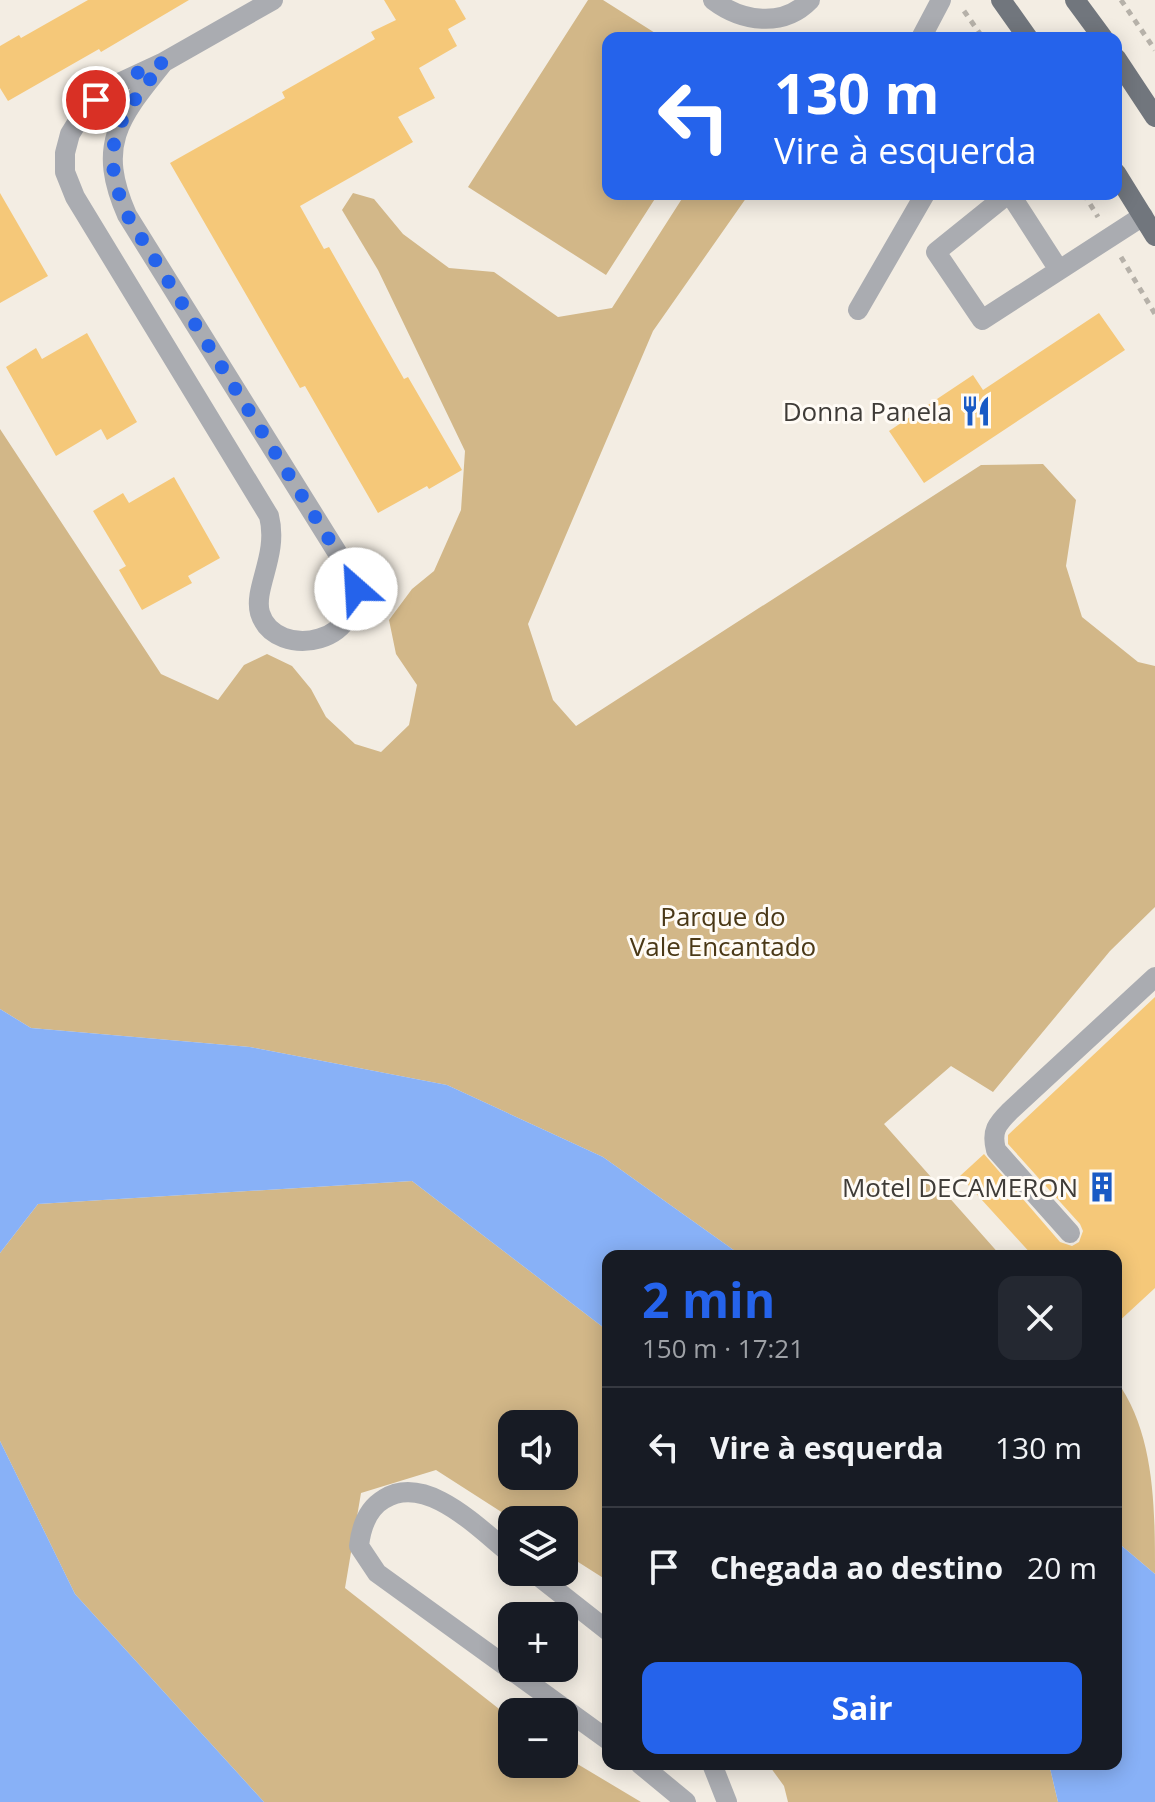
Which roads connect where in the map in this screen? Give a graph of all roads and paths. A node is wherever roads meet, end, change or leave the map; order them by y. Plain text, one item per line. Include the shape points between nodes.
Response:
1 (273, 0) edge
2 (713, 0) edge
3 (810, 0) edge
4 (941, 0) edge
5 (957, 0) edge
6 (1001, 0) edge
7 (1075, 0) edge
8 (1121, 0) edge
9 (924, 32) edge
10 (979, 32) edge
11 (1021, 32) edge
12 (1099, 32) edge
13 (1155, 50) edge
14 (164, 62) junction
15 (1122, 67) edge
16 (1155, 117) edge
17 (1122, 183) edge
18 (922, 200) edge
19 (1001, 200) edge
20 (1013, 200) edge
21 (1143, 216) junction
22 (1155, 236) edge
23 (1059, 270) junction
24 (858, 310) dead end
25 (1155, 977) edge
26 (1070, 1233) dead end
27 (498, 1544) edge
28 (551, 1586) edge
29 (602, 1626) edge
30 (602, 1736) edge
31 (647, 1770) edge
32 (714, 1770) edge
33 (686, 1802) edge
34 (727, 1802) edge

1 - 14 street
2 - 3 street via 751,18 776,19 799,11
4 - 9 street
5 - 10 path
6 - 11 main road
7 - 12 main road
8 - 13 path
14 - 14 street via 122,79 83,113 70,134 65,172 98,237 269,516 273,545 259,612 281,635 313,641 345,624 356,589 350,573 127,215 115,187 115,134 130,104
15 - 16 main road
17 - 21 main road
18 - 24 street
19 - 23 street via 936,252 982,320
20 - 23 street
21 - 22 main road
21 - 23 street
25 - 26 street via 1010,1111 992,1136 996,1150
27 - 30 street via 433,1497 412,1491 377,1503 361,1530 359,1546 377,1573
28 - 29 street
31 - 33 street
32 - 34 street

